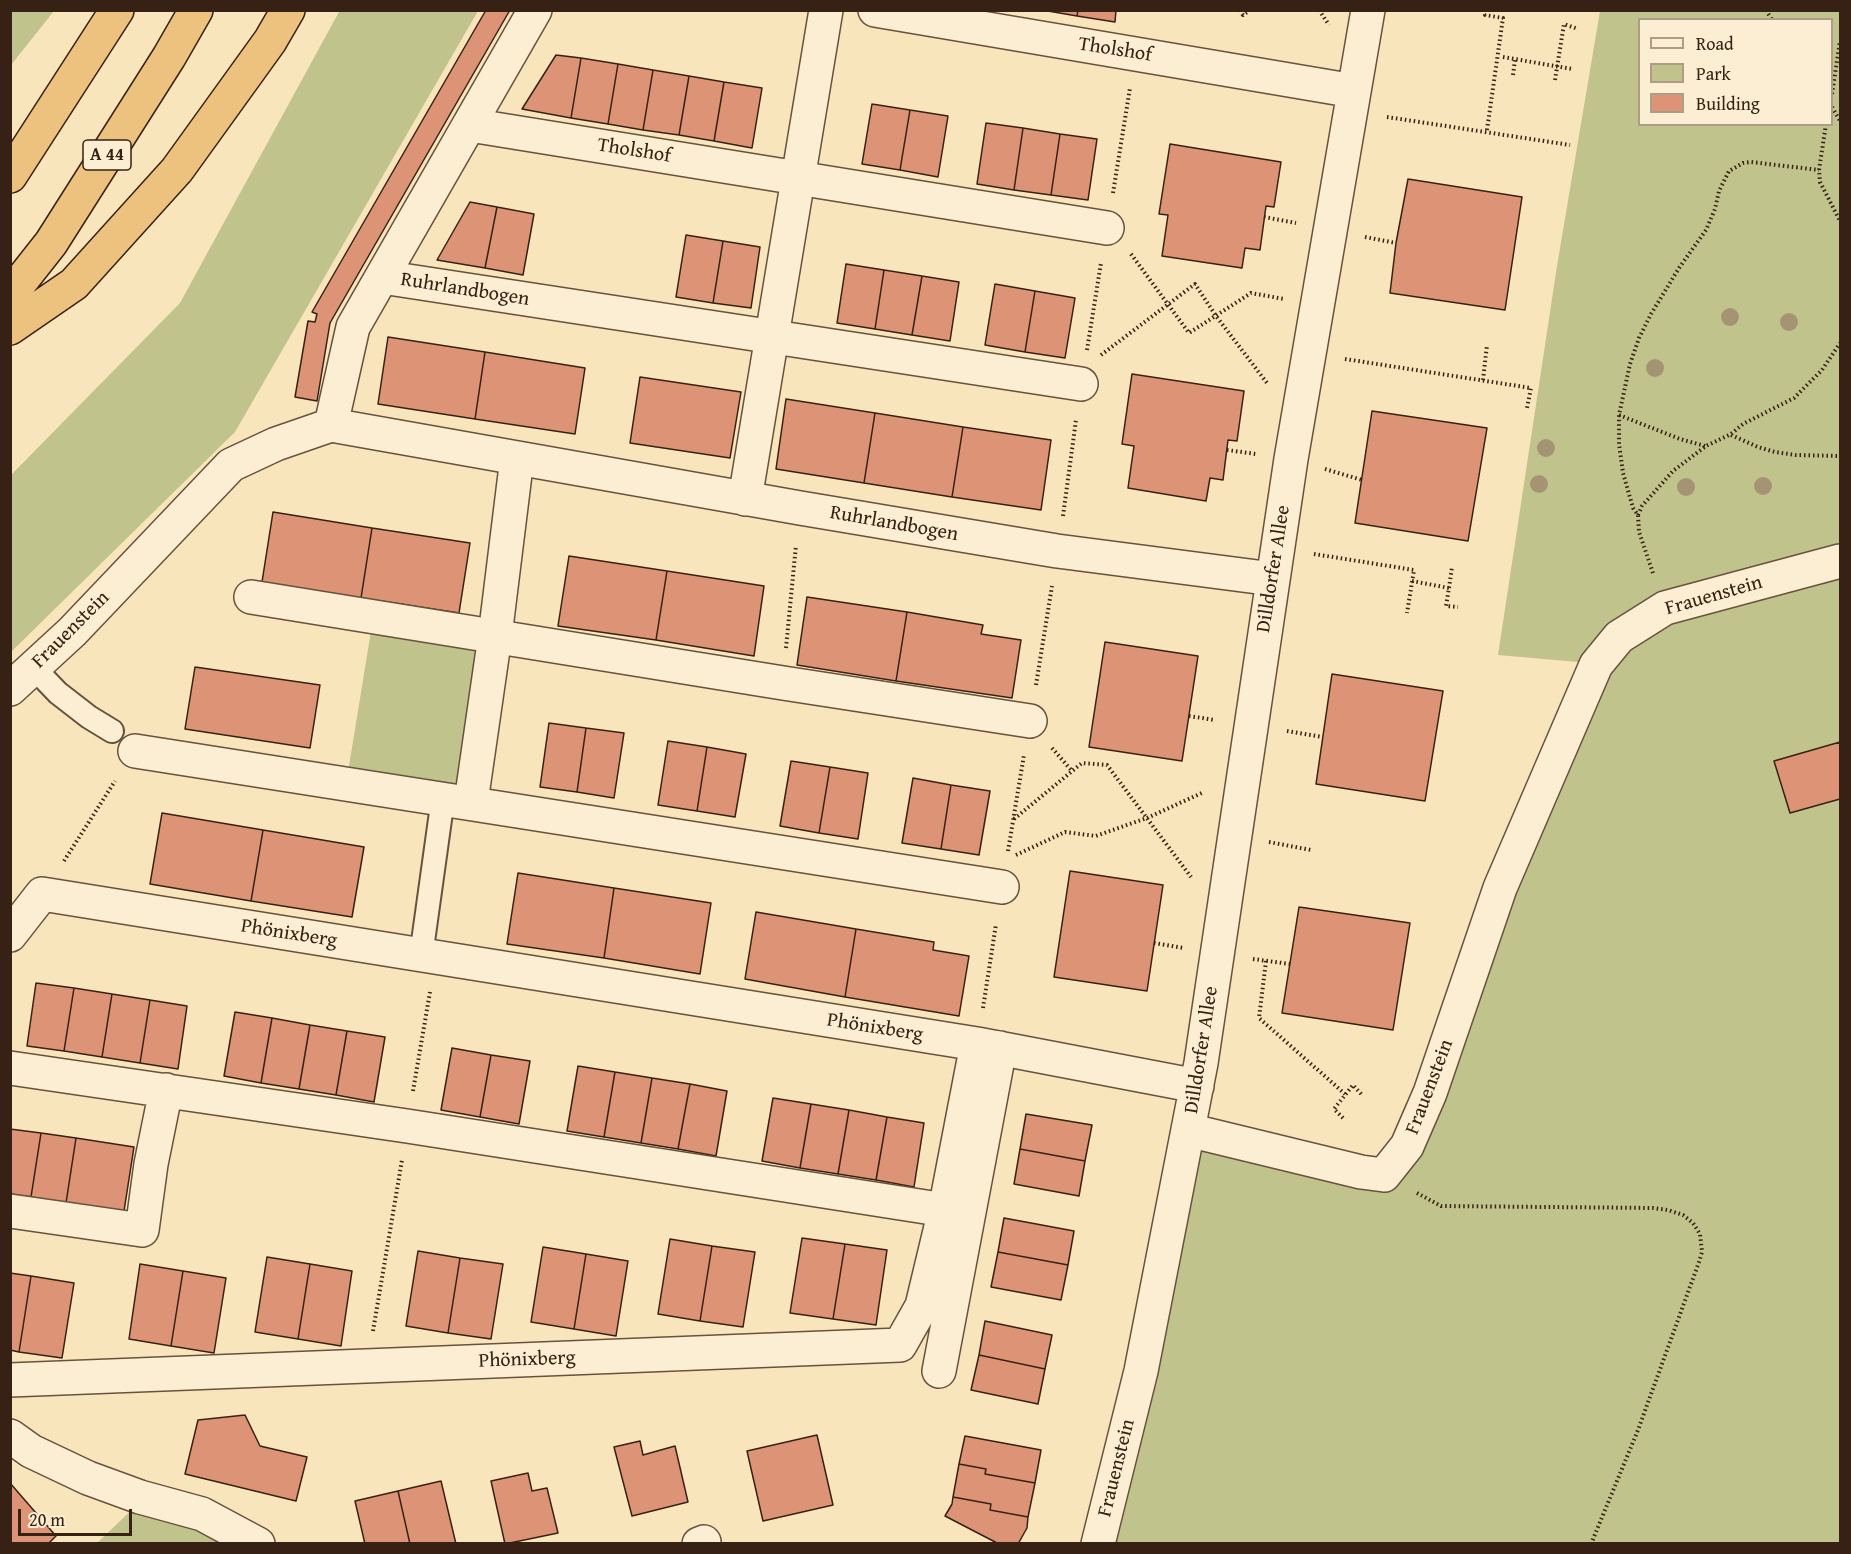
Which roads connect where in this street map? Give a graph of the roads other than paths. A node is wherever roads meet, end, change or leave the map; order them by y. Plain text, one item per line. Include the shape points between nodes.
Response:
1 (117, 10) edge
2 (196, 10) edge
3 (288, 10) edge
4 (535, 10) edge
5 (826, 10) edge
6 (875, 10) edge
7 (1368, 10) edge
8 (1352, 101) junction
9 (470, 125) junction
10 (10, 176) edge
11 (798, 177) junction
12 (1115, 240) road end
13 (382, 277) junction
14 (10, 295) edge
15 (10, 328) edge
16 (772, 337) junction
17 (1081, 384) dead end
18 (331, 425) junction
19 (517, 458) junction
20 (745, 499) junction
21 (1840, 561) edge
22 (1275, 564) junction
23 (130, 570) joint
24 (251, 597) dead end
25 (495, 636) junction
26 (34, 668) junction
27 (10, 690) edge
28 (1030, 721) dead end
29 (124, 741) joint
30 (457, 800) junction
31 (1004, 873) road end
32 (10, 935) edge
33 (421, 956) junction
34 (989, 1046) junction
35 (10, 1068) edge
36 (1197, 1086) junction
37 (165, 1090) junction
38 (1188, 1130) junction
39 (945, 1210) junction
40 (10, 1211) edge
41 (939, 1371) dead end
42 (10, 1380) edge
43 (10, 1436) edge
44 (258, 1544) edge
45 (1098, 1544) edge

1 - 10 highway
2 - 14 highway, A 44 via 51,243
3 - 15 highway via 177,170 74,284
4 - 9 street, Ruhrlandbogen
5 - 11 street
6 - 8 street, Tholshof
7 - 8 street, Dilldorfer Allee
8 - 22 street, Dilldorfer Allee
9 - 11 street, Tholshof
9 - 13 street, Ruhrlandbogen
11 - 12 street, Tholshof
11 - 16 street
13 - 16 street, Ruhrlandbogen
13 - 18 street, Ruhrlandbogen via 353,327
16 - 17 street, Ruhrlandbogen
16 - 20 street
18 - 19 street, Ruhrlandbogen
18 - 23 street, Ruhrlandbogen via 231,465
19 - 20 street, Ruhrlandbogen
19 - 25 street
20 - 22 street, Ruhrlandbogen via 1057,551
21 - 38 street, Frauenstein via 1665,608 1619,637 1596,665 1500,888 1430,1093 1407,1146 1384,1175
22 - 36 street, Dilldorfer Allee
23 - 26 street, Frauenstein
24 - 25 street
25 - 28 street
25 - 30 street
26 - 27 street, Frauenstein
26 - 29 lane via 58,693
29 - 30 street
30 - 31 street
30 - 33 lane
32 - 33 street, Phönixberg via 42,894
33 - 34 street, Phönixberg
34 - 36 street, Phönixberg
34 - 39 street, Phönixberg
34 - 41 street
35 - 37 street
36 - 38 street, Dilldorfer Allee
37 - 39 street
37 - 40 street via 142,1230
38 - 45 street, Frauenstein via 1141,1371
39 - 42 street, Phönixberg via 922,1306 900,1345
43 - 44 street via 31,1451 88,1478 202,1514

